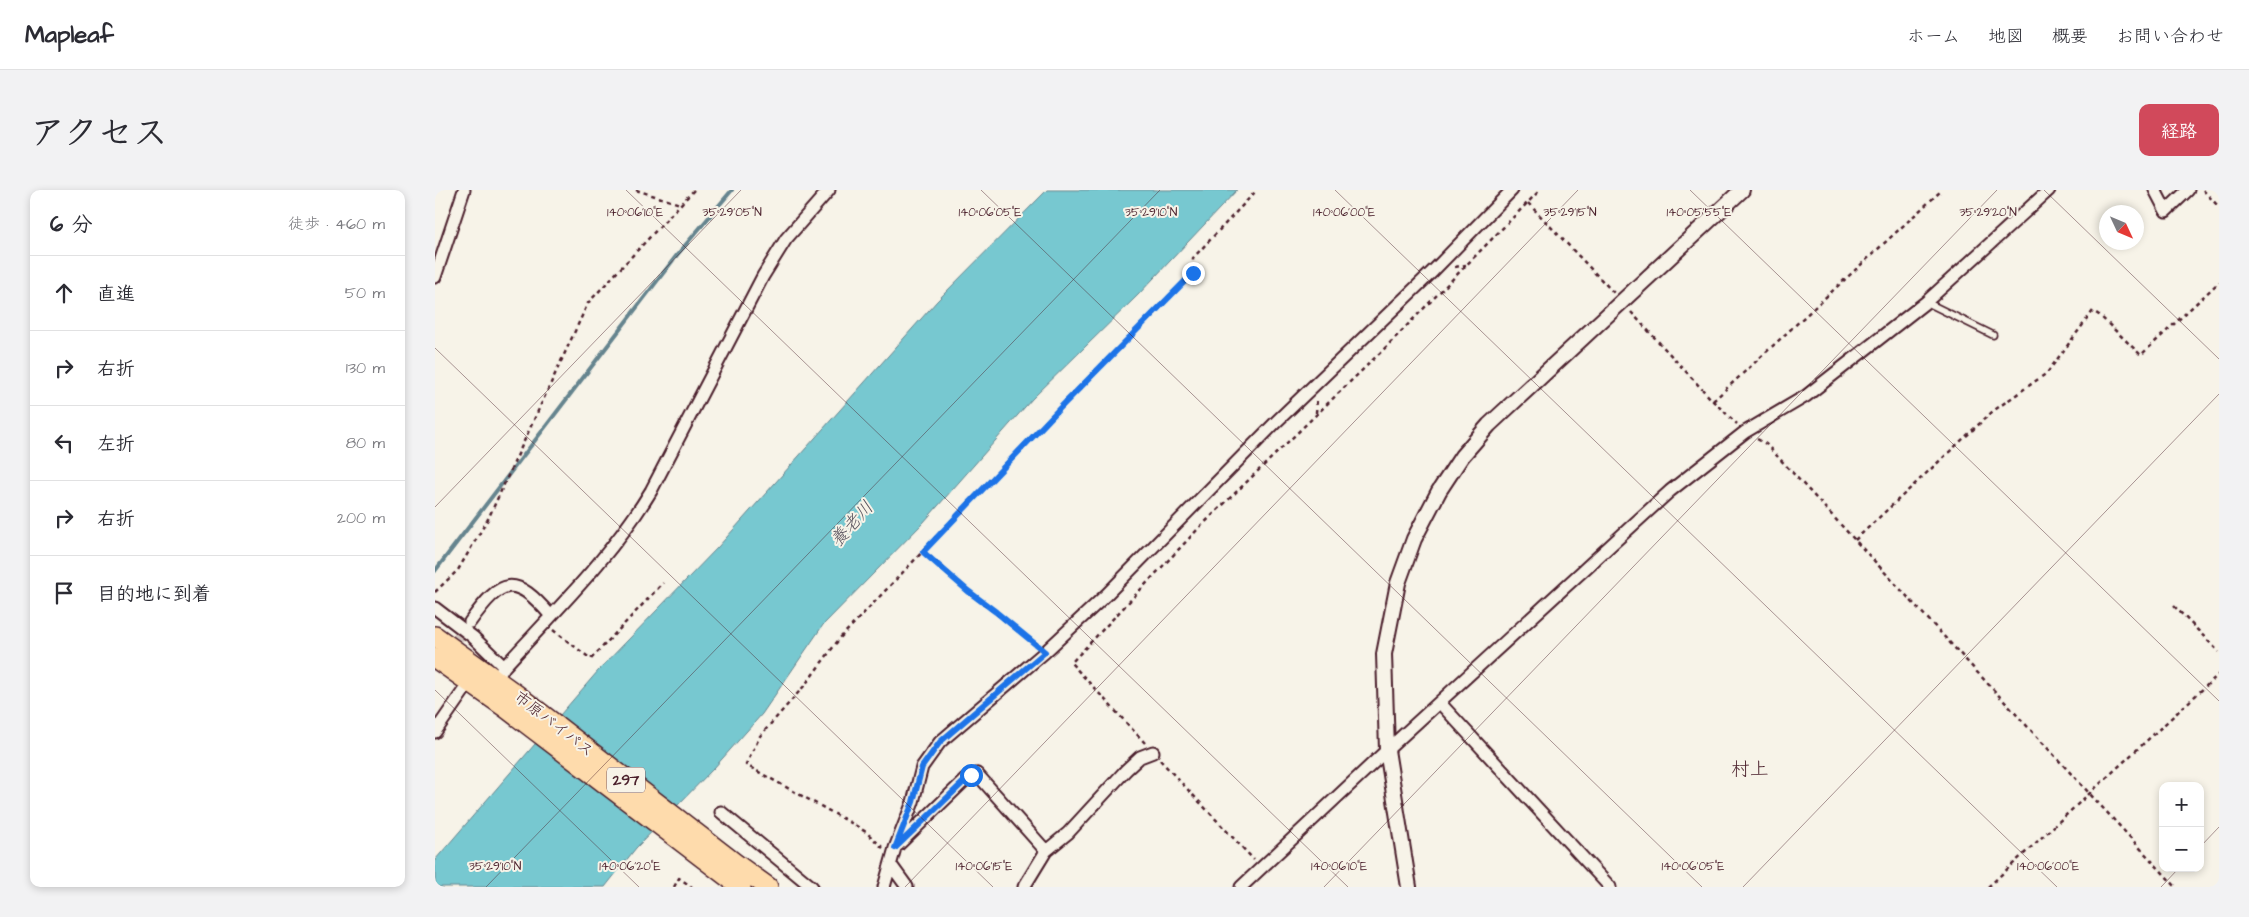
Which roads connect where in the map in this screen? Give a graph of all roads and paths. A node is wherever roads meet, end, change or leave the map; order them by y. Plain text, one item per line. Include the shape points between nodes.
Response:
1 (464, 190) edge
2 (636, 190) edge
3 (694, 190) edge
4 (829, 190) edge
5 (1257, 190) edge
6 (1512, 190) edge
7 (1540, 190) edge
8 (1742, 190) edge
9 (1942, 190) edge
10 (2049, 190) edge
11 (2155, 190) edge
12 (2188, 190) edge
13 (2203, 190) edge
14 (1528, 202) junction
15 (680, 204) junction
16 (2219, 207) edge
17 (435, 277) edge
18 (2219, 282) edge
19 (1621, 301) junction
20 (1926, 302) junction
21 (1993, 335) dead end
22 (1713, 401) junction
23 (1745, 432) junction
24 (1855, 540) junction
25 (923, 552) junction
26 (663, 583) dead end
27 (435, 592) edge
28 (2174, 606) dead end
29 (435, 608) edge
30 (548, 619) junction
31 (470, 622) tunnel mouth
32 (435, 636) edge
33 (1045, 652) junction
34 (2219, 652) edge
35 (435, 658) edge
36 (500, 674) junction
37 (2219, 674) edge
38 (469, 683) junction
39 (511, 702) junction
40 (1440, 703) junction
41 (435, 732) edge
42 (1387, 750) junction
43 (1153, 752) junction
44 (2089, 794) junction
45 (721, 812) dead end
46 (1046, 851) junction
47 (893, 856) junction
48 (1261, 869) junction
49 (730, 870) junction
50 (674, 887) edge
51 (692, 887) edge
52 (741, 887) edge
53 (768, 887) edge
54 (812, 887) edge
55 (884, 887) edge
56 (907, 887) edge
57 (1024, 887) edge
58 (1241, 887) edge
59 (1409, 887) edge
60 (1610, 887) edge
61 (1988, 887) edge
62 (2176, 887) edge

1 - 17 street
2 - 15 path
3 - 15 path
4 - 30 street via 786,239 763,276 632,523
5 - 25 path via 1193,258 1193,273
6 - 33 street via 1276,422 1106,596
7 - 14 path
8 - 19 street
9 - 22 path
10 - 20 street
11 - 12 street via 2166,211
13 - 16 path
14 - 19 path
14 - 43 path via 1382,351 1198,529 1071,663
15 - 27 path via 588,303 488,519 458,570
18 - 24 path via 2141,355 2093,311 2047,374 1993,411
19 - 22 path
19 - 42 street via 1489,425 1462,456 1439,491 1414,540 1398,583 1384,654
20 - 21 lane
20 - 23 street via 1806,396
22 - 23 path
23 - 24 path via 1766,444
23 - 40 street via 1670,491
24 - 44 path
25 - 33 path
25 - 47 path via 840,638 805,685 760,736 746,765 866,832
26 - 30 path via 591,660 563,640
28 - 34 path
29 - 36 street via 473,637
30 - 31 street via 535,597 514,586 497,591
30 - 36 street
32 - 36 highway, 市原バイパス / 297
33 - 47 street via 940,742 922,767
35 - 38 highway, 市原バイパス / 297
36 - 39 highway, 市原バイパス / 297
37 - 44 path
38 - 39 highway, 市原バイパス / 297
38 - 41 street
39 - 49 highway, 市原バイパス / 297
40 - 42 street
40 - 60 street
42 - 48 street
42 - 59 street
43 - 46 street via 1140,757 1068,833
43 - 48 path
44 - 61 path
44 - 62 path
45 - 54 street
46 - 47 street via 977,774 965,780
46 - 57 street
47 - 55 street
47 - 56 street
48 - 58 street
49 - 52 highway, 市原バイパス / 297
49 - 53 highway, 市原バイパス / 297
50 - 51 path via 679,878

